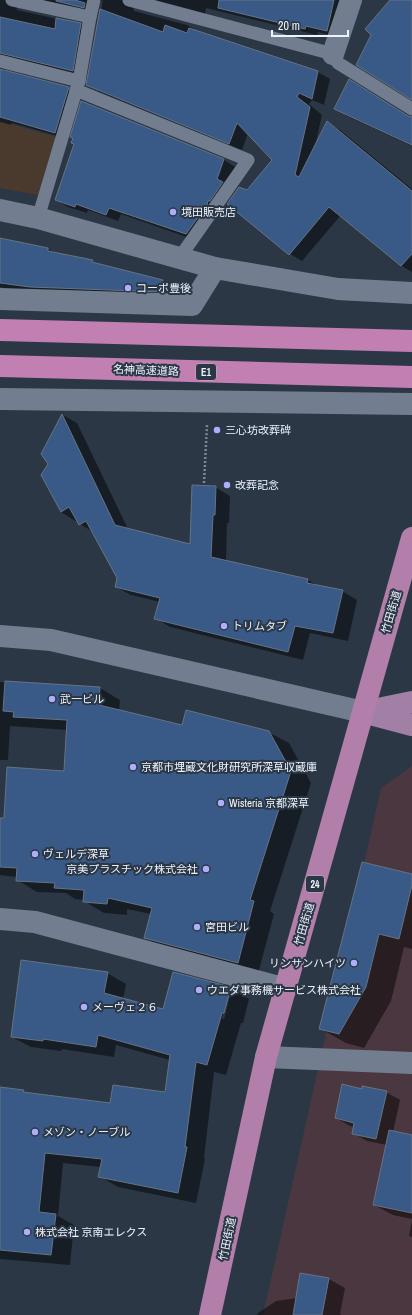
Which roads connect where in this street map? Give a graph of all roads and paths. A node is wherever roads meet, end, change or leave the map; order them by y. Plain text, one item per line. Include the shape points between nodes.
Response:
1 (12, 0) edge
2 (94, 0) edge
3 (129, 0) edge
4 (351, 0) edge
5 (90, 17) junction
6 (333, 54) junction
7 (0, 61) edge
8 (77, 85) junction
9 (412, 109) edge
10 (0, 210) edge
11 (38, 218) junction
12 (180, 258) junction
13 (215, 268) junction
14 (412, 293) edge
15 (0, 299) edge
16 (0, 330) edge
17 (412, 341) edge
18 (0, 366) edge
19 (412, 377) edge
20 (0, 399) edge
21 (412, 404) edge
22 (206, 448) dead end
23 (204, 483) dead end
24 (412, 538) edge
25 (0, 636) edge
26 (412, 702) edge
27 (363, 712) junction
28 (412, 725) edge
29 (0, 919) edge
30 (286, 989) junction
31 (266, 1056) junction
32 (412, 1063) edge
33 (210, 1315) edge

1 - 5 lane
2 - 5 lane
3 - 6 lane
4 - 6 street
5 - 8 lane
6 - 9 lane via 338,63
7 - 8 lane
8 - 11 lane
8 - 12 lane via 248,160
10 - 11 street
11 - 12 street
12 - 13 street
13 - 14 street via 338,289
13 - 15 street via 192,305
16 - 17 highway
18 - 19 highway, 名神高速道路 / E1
20 - 21 street
22 - 23 path
24 - 27 highway, 竹田街道 / 24
25 - 27 street via 51,640
26 - 27 main road
27 - 28 main road
27 - 30 highway, 竹田街道 / 24
29 - 30 street via 35,922
30 - 31 highway, 竹田街道 / 24
31 - 32 street
31 - 33 highway, 竹田街道 / 24

